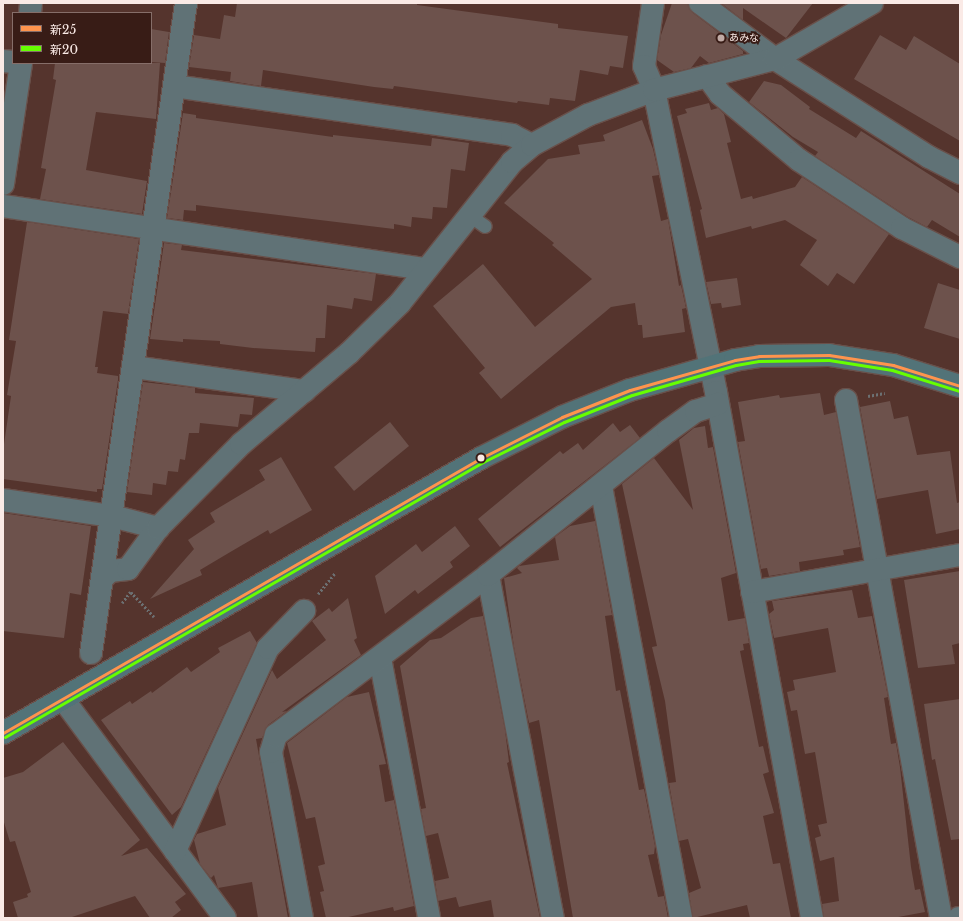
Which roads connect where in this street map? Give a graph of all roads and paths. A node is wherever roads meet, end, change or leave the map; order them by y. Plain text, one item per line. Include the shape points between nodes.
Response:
1 (186, 3) edge
2 (651, 3) edge
3 (700, 3) edge
4 (872, 3) edge
5 (775, 59) junction
6 (20, 64) edge
7 (707, 76) junction
8 (174, 86) junction
9 (654, 90) junction
10 (532, 145) junction
11 (960, 173) edge
12 (3, 184) edge
13 (3, 206) edge
14 (153, 228) junction
15 (960, 257) edge
16 (425, 269) junction
17 (133, 367) junction
18 (709, 367) junction
19 (960, 386) edge
20 (304, 391) junction
21 (846, 400) dead end
22 (718, 404) junction
23 (601, 486) junction
24 (3, 500) edge
25 (112, 516) junction
26 (158, 528) junction
27 (960, 555) edge
28 (875, 570) junction
29 (336, 572) dead end
30 (488, 575) junction
31 (102, 579) junction
32 (131, 592) dead end
33 (752, 592) junction
34 (304, 611) joint
35 (154, 616) dead end
36 (91, 653) dead end
37 (380, 658) junction
38 (63, 699) junction
39 (3, 733) edge
40 (175, 852) junction
41 (225, 918) edge
42 (302, 918) edge
43 (429, 918) edge
44 (553, 918) edge
45 (681, 918) edge
46 (812, 918) edge
47 (941, 918) edge

1 - 8 street
2 - 9 street via 644,66
3 - 5 street
4 - 5 street
5 - 7 street
5 - 11 street via 929,157
6 - 12 street
7 - 9 street
7 - 15 street via 720,94 799,160 902,228
8 - 10 street via 512,135
8 - 14 street
9 - 10 street via 588,115
9 - 18 street
10 - 16 street via 512,162 477,221
13 - 14 street
14 - 16 street
14 - 17 street
16 - 20 street via 394,308 349,353
17 - 20 street
17 - 25 street
18 - 19 main road via 760,356 829,355 893,365
18 - 22 street
18 - 38 main road via 630,390 555,420 481,458
20 - 26 street via 241,444
21 - 28 street
22 - 23 street via 696,411
22 - 33 street
23 - 30 street
23 - 45 street
24 - 25 street
25 - 26 street
25 - 31 street
26 - 31 street via 128,569 110,571
27 - 28 street
28 - 33 street
28 - 47 street
29 - 34 path
30 - 37 street
30 - 44 street
31 - 36 street
32 - 35 path
33 - 46 street
34 - 40 street via 268,648
37 - 42 street via 276,735 271,752
37 - 43 street
38 - 39 main road
38 - 40 street
40 - 41 street

